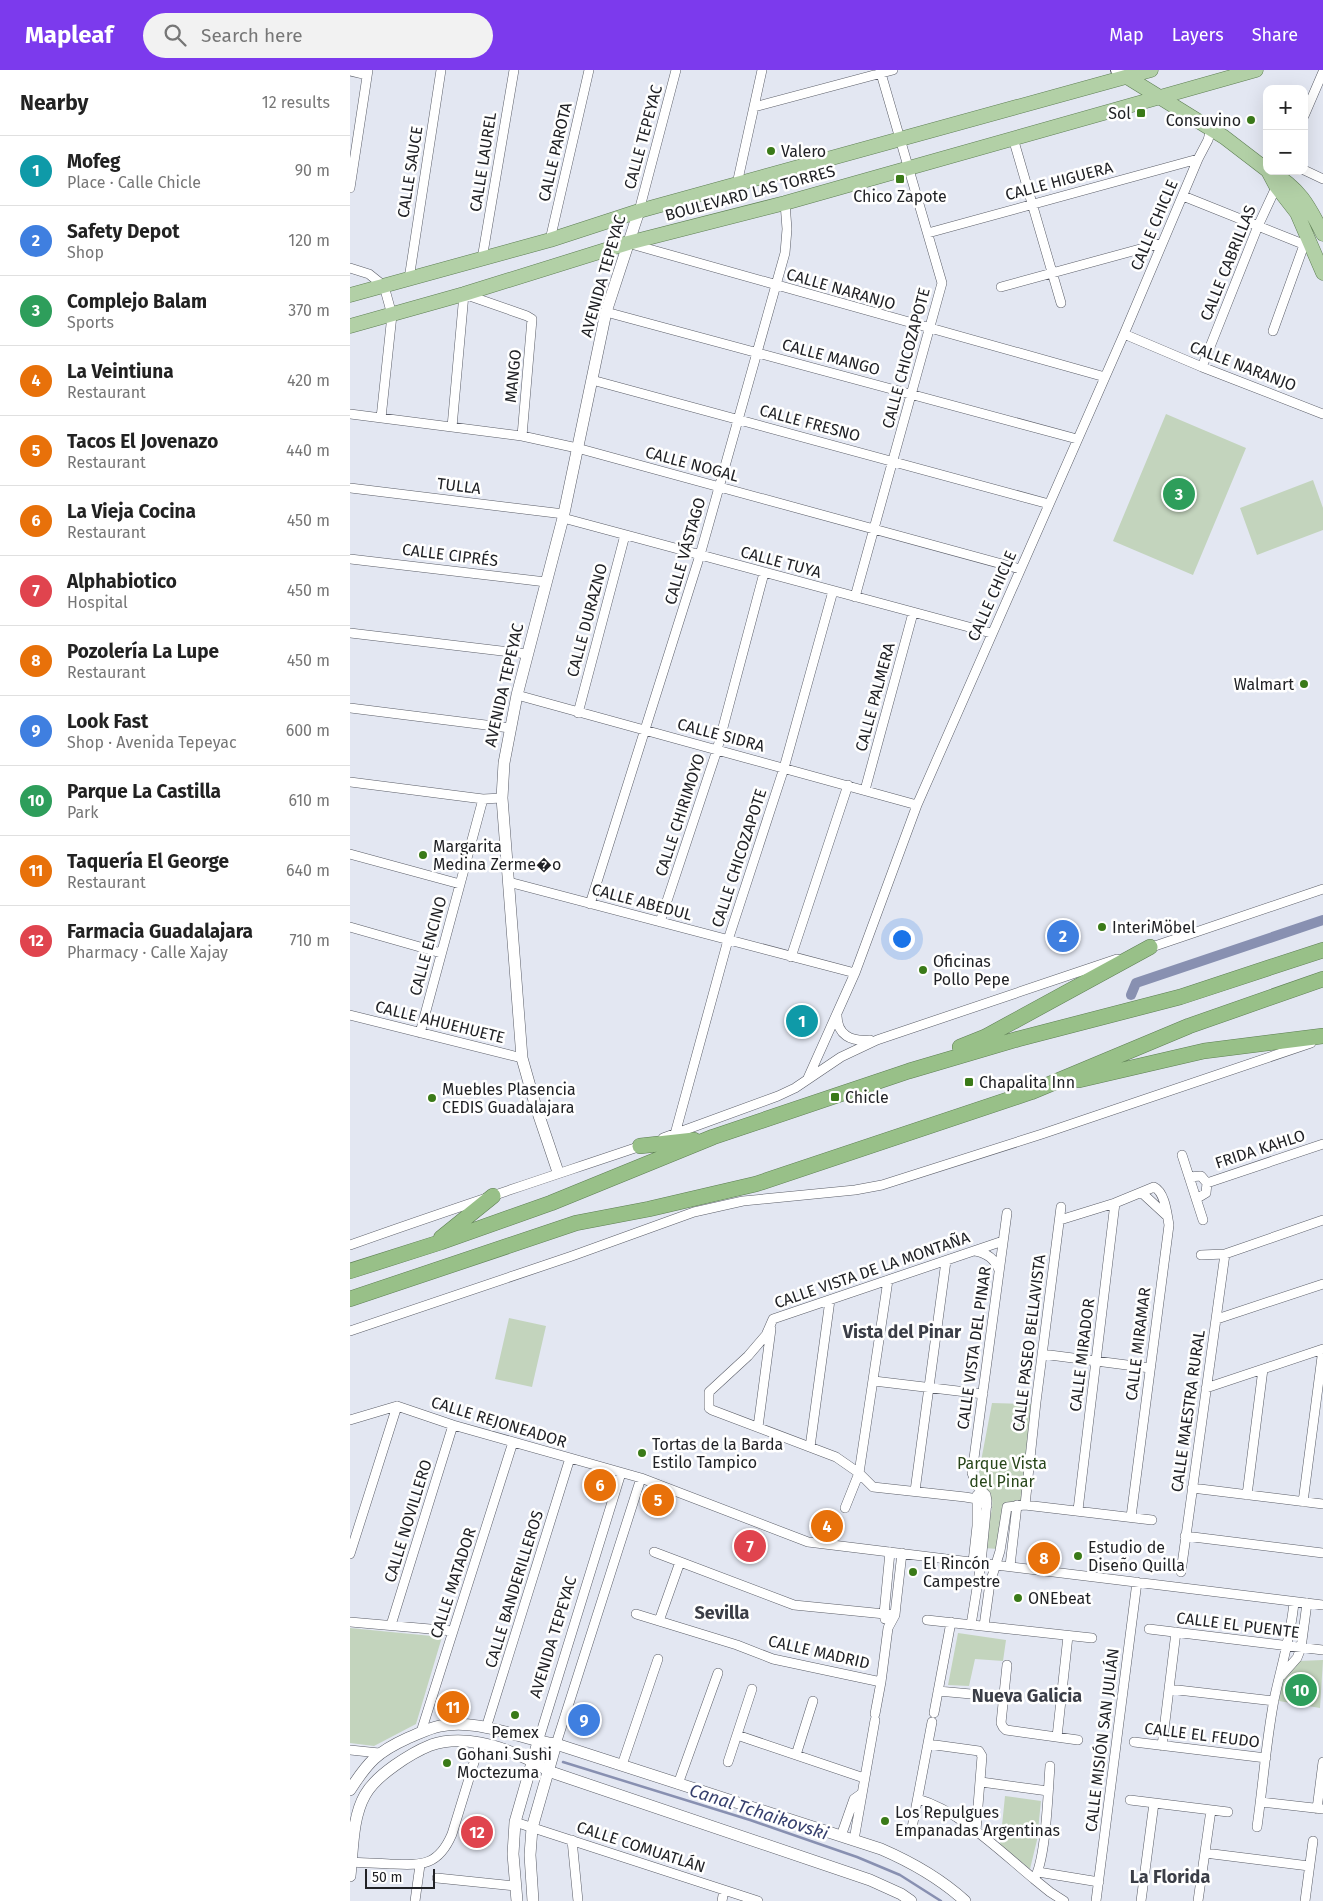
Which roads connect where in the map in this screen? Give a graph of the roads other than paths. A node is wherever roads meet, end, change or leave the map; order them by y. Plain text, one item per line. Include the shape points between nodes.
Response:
1 (441, 70) edge
2 (514, 70) edge
3 (589, 70) edge
4 (676, 70) edge
5 (762, 70) edge
6 (893, 70) edge
7 (1151, 70) edge
8 (1256, 70) edge
9 (350, 71) edge
10 (880, 72) edge
11 (1323, 72) edge
12 (368, 73) edge
13 (1122, 73) edge
14 (1160, 97) junction
15 (754, 107) junction
16 (1308, 107) edge
17 (1211, 129) junction
18 (1013, 138) junction
19 (901, 139) junction
20 (1198, 159) junction
21 (1263, 166) edge
22 (909, 168) junction
23 (1308, 172) edge
24 (1271, 175) edge
25 (1273, 175) edge
26 (1275, 175) edge
27 (1323, 179) edge
28 (737, 184) junction
29 (350, 188) edge
30 (1182, 196) junction
31 (785, 203) junction
32 (1032, 204) junction
33 (639, 212) junction
34 (1258, 226) junction
35 (928, 233) junction
36 (1323, 234) edge
37 (550, 240) junction
38 (628, 243) junction
39 (1162, 243) junction
40 (1309, 246) junction
41 (482, 259) junction
42 (350, 268) edge
43 (1053, 273) junction
44 (1323, 273) edge
45 (409, 279) junction
46 (384, 286) junction
47 (775, 286) junction
48 (1001, 287) dead end
49 (464, 294) junction
50 (350, 295) edge
51 (1061, 303) dead end
52 (606, 312) junction
53 (392, 315) junction
54 (350, 326) edge
55 (930, 329) junction
56 (1273, 331) dead end
57 (1124, 334) junction
58 (756, 353) junction
59 (1202, 367) junction
60 (1105, 377) junction
61 (592, 380) junction
62 (912, 395) junction
63 (350, 414) edge
64 (1323, 414) edge
65 (381, 418) junction
66 (738, 418) junction
67 (452, 427) junction
68 (522, 436) junction
69 (1078, 439) junction
70 (577, 448) junction
71 (894, 461) junction
72 (719, 487) junction
73 (350, 488) edge
74 (1049, 504) junction
75 (563, 516) junction
76 (875, 530) junction
77 (625, 535) junction
78 (700, 555) junction
79 (350, 559) edge
80 (1020, 569) junction
81 (764, 573) junction
82 (546, 582) junction
83 (833, 591) junction
84 (855, 597) junction
85 (913, 613) junction
86 (350, 633) edge
87 (991, 634) junction
88 (527, 654) junction
89 (517, 695) junction
90 (350, 708) edge
91 (578, 713) junction
92 (510, 728) junction
93 (645, 731) junction
94 (717, 750) junction
95 (784, 768) junction
96 (350, 782) edge
97 (848, 785) junction
98 (865, 790) junction
99 (502, 798) junction
100 (483, 799) junction
101 (917, 804) junction
102 (350, 854) edge
103 (509, 882) junction
104 (460, 884) junction
105 (1323, 889) edge
106 (590, 904) junction
107 (660, 922) junction
108 (350, 927) edge
109 (728, 940) junction
110 (1150, 947) junction
111 (1323, 950) edge
112 (441, 953) junction
113 (791, 957) junction
114 (855, 973) junction
115 (1323, 979) edge
116 (837, 1013) junction
117 (350, 1015) edge
118 (420, 1033) junction
119 (1323, 1037) edge
120 (877, 1040) junction
121 (522, 1058) junction
122 (909, 1071) junction
123 (808, 1078) junction
124 (1031, 1092) junction
125 (675, 1134) junction
126 (713, 1137) junction
127 (1323, 1144) edge
128 (640, 1146) junction
129 (1182, 1154) dead end
130 (558, 1172) junction
131 (1189, 1177) junction
132 (1207, 1182) junction
133 (1144, 1191) junction
134 (492, 1196) junction
135 (1196, 1199) junction
136 (1115, 1203) junction
137 (1061, 1207) dead end
138 (1007, 1214) dead end
139 (1168, 1217) junction
140 (1060, 1220) junction
141 (1203, 1220) dead end
142 (1323, 1220) edge
143 (1003, 1241) junction
144 (433, 1244) junction
145 (350, 1245) edge
146 (974, 1251) junction
147 (1225, 1254) junction
148 (1201, 1255) dead end
149 (946, 1261) junction
150 (350, 1271) edge
151 (999, 1272) junction
152 (888, 1280) junction
153 (1323, 1284) edge
154 (350, 1299) edge
155 (830, 1300) junction
156 (773, 1319) junction
157 (1217, 1319) junction
158 (350, 1331) edge
159 (1323, 1349) edge
160 (1042, 1354) junction
161 (1096, 1361) junction
162 (1150, 1368) junction
163 (1263, 1369) junction
164 (874, 1381) junction
165 (928, 1388) junction
166 (1206, 1388) junction
167 (983, 1394) junction
168 (397, 1406) junction
169 (1319, 1410) edge
170 (350, 1420) edge
171 (454, 1425) junction
172 (758, 1427) junction
173 (513, 1442) junction
174 (810, 1447) junction
175 (570, 1458) junction
176 (621, 1473) junction
177 (859, 1473) junction
178 (641, 1478) junction
179 (977, 1486) junction
180 (1192, 1488) junction
181 (915, 1492) junction
182 (1247, 1495) junction
183 (976, 1499) junction
184 (1303, 1502) junction
185 (1323, 1504) edge
186 (1021, 1505) junction
187 (987, 1506) junction
188 (845, 1508) dead end
189 (1078, 1510) junction
190 (1131, 1517) junction
191 (1152, 1520) dead end
192 (1185, 1536) junction
193 (654, 1552) dead end
194 (890, 1552) junction
195 (902, 1553) junction
196 (1323, 1553) edge
197 (350, 1554) edge
198 (680, 1562) junction
199 (977, 1562) junction
200 (996, 1565) junction
201 (1010, 1566) junction
202 (1181, 1572) dead end
203 (1137, 1582) junction
204 (1294, 1602) junction
205 (1308, 1603) junction
206 (1323, 1605) edge
207 (636, 1614) dead end
208 (884, 1614) junction
209 (895, 1615) junction
210 (927, 1620) dead end
211 (659, 1621) junction
212 (350, 1622) edge
213 (951, 1622) junction
214 (391, 1625) junction
215 (971, 1625) junction
216 (984, 1626) junction
217 (888, 1628) junction
218 (1149, 1629) dead end
219 (453, 1631) junction
220 (1176, 1632) junction
221 (1068, 1636) junction
222 (1092, 1638) dead end
223 (1288, 1646) junction
224 (1301, 1648) junction
225 (1323, 1650) edge
226 (658, 1658) dead end
227 (1007, 1666) dead end
228 (718, 1673) dead end
229 (1279, 1678) junction
230 (881, 1682) junction
231 (752, 1689) dead end
232 (1169, 1689) junction
233 (938, 1691) junction
234 (1004, 1698) junction
235 (813, 1701) dead end
236 (1274, 1701) junction
237 (486, 1728) junction
238 (421, 1732) junction
239 (737, 1735) junction
240 (1057, 1737) junction
241 (1078, 1740) dead end
242 (538, 1742) junction
243 (1134, 1742) dead end
244 (480, 1743) junction
245 (556, 1744) junction
246 (928, 1744) junction
247 (1162, 1746) junction
248 (350, 1750) edge
249 (379, 1753) junction
250 (796, 1755) junction
251 (1266, 1758) junction
252 (532, 1760) junction
253 (728, 1762) dead end
254 (1323, 1762) edge
255 (622, 1765) junction
256 (1050, 1766) dead end
257 (548, 1771) junction
258 (864, 1778) junction
259 (981, 1782) junction
260 (678, 1784) junction
261 (350, 1790) edge
262 (1048, 1791) junction
263 (861, 1794) junction
264 (918, 1799) junction
265 (1130, 1800) dead end
266 (1260, 1802) junction
267 (1154, 1803) junction
268 (1320, 1809) edge
269 (1211, 1810) junction
270 (1228, 1812) dead end
271 (515, 1822) junction
272 (1257, 1827) dead end
273 (532, 1828) junction
274 (912, 1828) dead end
275 (976, 1832) junction
276 (841, 1836) junction
277 (572, 1840) junction
278 (854, 1840) junction
279 (1313, 1841) dead end
280 (1205, 1853) junction
281 (351, 1862) edge
282 (420, 1865) junction
283 (1309, 1866) junction
284 (350, 1876) edge
285 (1036, 1876) junction
286 (437, 1878) dead end
287 (1099, 1882) junction
288 (516, 1886) junction
289 (724, 1890) junction
290 (578, 1899) edge
291 (415, 1901) edge
292 (516, 1901) edge
293 (533, 1901) edge
294 (588, 1901) edge
295 (722, 1901) edge
296 (758, 1901) edge
297 (911, 1901) edge
298 (965, 1901) edge
299 (1064, 1901) edge
300 (1096, 1901) edge
301 (1141, 1901) edge
302 (1198, 1901) edge
303 (1305, 1901) edge

1 - 45 street, CALLE SAUCE
2 - 41 street, CALLE LAUREL
3 - 37 street, CALLE PAROTA
4 - 33 street, CALLE TEPEYAC
5 - 15 street
6 - 10 street
7 - 13 main road, BOULEVARD LAS TORRES
8 - 14 main road, BOULEVARD LAS TORRES
9 - 12 street
10 - 15 street
10 - 19 street, CALLE CHICOZAPOTE
11 - 16 street
12 - 29 street
13 - 14 main road
13 - 19 main road, BOULEVARD LAS TORRES
14 - 17 main road
14 - 18 main road, BOULEVARD LAS TORRES
15 - 28 street
17 - 20 street, CALLE CHICLE
17 - 21 main road
18 - 22 main road, BOULEVARD LAS TORRES
18 - 32 street
19 - 22 street, CALLE CHICOZAPOTE
19 - 28 main road, BOULEVARD LAS TORRES
20 - 30 street, CALLE CHICLE
20 - 32 street, CALLE HIGUERA
22 - 31 main road, BOULEVARD LAS TORRES
22 - 35 street, CALLE CHICOZAPOTE
23 - 27 street
24 - 34 street, CALLE CABRILLAS
25 - 40 main road via 1297,213
26 - 36 main road via 1298,191
28 - 33 main road, BOULEVARD LAS TORRES
30 - 34 street
30 - 39 street, CALLE CHICLE
31 - 38 main road, BOULEVARD LAS TORRES
31 - 47 street, CALLE VÁSTAGO via 787,241
32 - 35 street, CALLE HIGUERA
32 - 43 street
33 - 37 main road, BOULEVARD LAS TORRES
33 - 38 street, AVENIDA TEPEYAC
34 - 40 street
34 - 59 street, CALLE CABRILLAS
35 - 55 street, CALLE CHICOZAPOTE via 942,283
37 - 41 main road, BOULEVARD LAS TORRES
38 - 47 street, CALLE NARANJO
38 - 49 main road, BOULEVARD LAS TORRES
38 - 52 street, AVENIDA TEPEYAC
39 - 43 street
39 - 57 street, CALLE CHICLE
40 - 44 main road
40 - 56 street
41 - 45 main road, BOULEVARD LAS TORRES
42 - 46 street via 369,274
43 - 48 street
43 - 51 street
45 - 46 main road, BOULEVARD LAS TORRES
46 - 50 main road, BOULEVARD LAS TORRES
46 - 53 street
47 - 55 street, CALLE NARANJO
47 - 58 street, CALLE VÁSTAGO
49 - 53 main road, BOULEVARD LAS TORRES
49 - 67 street
49 - 68 street, MANGO via 532,319
52 - 58 street, CALLE MANGO
52 - 61 street, AVENIDA TEPEYAC
53 - 54 main road, BOULEVARD LAS TORRES
53 - 65 street
55 - 60 street, CALLE NARANJO
55 - 62 street, CALLE CHICOZAPOTE
57 - 59 street, CALLE NARANJO
57 - 60 street, CALLE CHICLE
58 - 62 street, CALLE MANGO
58 - 66 street, CALLE VÁSTAGO
59 - 64 street, CALLE NARANJO
60 - 69 street, CALLE CHICLE
61 - 66 street, CALLE FRESNO
61 - 70 street, AVENIDA TEPEYAC
62 - 69 street, CALLE MANGO
62 - 71 street, CALLE CHICOZAPOTE
63 - 65 street, CALLE NOGAL
65 - 67 street, CALLE NOGAL
66 - 71 street, CALLE FRESNO
66 - 72 street, CALLE VÁSTAGO
67 - 68 street, CALLE NOGAL
68 - 70 street, CALLE NOGAL
69 - 74 street, CALLE CHICLE
70 - 72 street, CALLE NOGAL
70 - 75 street, AVENIDA TEPEYAC
71 - 74 street, CALLE FRESNO
71 - 76 street, CALLE CHICOZAPOTE
72 - 76 street, CALLE NOGAL
72 - 78 street, CALLE VÁSTAGO
73 - 75 street, TULLA
74 - 80 street, CALLE CHICLE
75 - 77 street, CALLE TUYA
75 - 82 street, AVENIDA TEPEYAC
76 - 80 street, CALLE NOGAL
76 - 84 street, CALLE CHICOZAPOTE
77 - 78 street, CALLE TUYA
77 - 91 street, CALLE DURAZNO
78 - 81 street, CALLE TUYA
78 - 93 street, CALLE VÁSTAGO
79 - 82 street, CALLE CIPRÉS
80 - 87 street, CALLE CHICLE
81 - 83 street, CALLE TUYA
81 - 94 street, CALLE CHIRIMOYO
82 - 88 street, AVENIDA TEPEYAC
83 - 84 street, CALLE TUYA
83 - 95 street, CALLE CHICOZAPOTE
84 - 85 street, CALLE TUYA
85 - 87 street, CALLE TUYA
85 - 98 street, CALLE PALMERA
86 - 88 street
87 - 101 street, CALLE CHICLE
88 - 89 street, AVENIDA TEPEYAC
89 - 91 street, CALLE SIDRA
89 - 92 street, AVENIDA TEPEYAC
90 - 92 street
91 - 93 street, CALLE SIDRA
92 - 99 street, AVENIDA TEPEYAC
93 - 94 street, CALLE SIDRA
93 - 106 street, CALLE VÁSTAGO
94 - 95 street, CALLE SIDRA
94 - 107 street, CALLE CHIRIMOYO
95 - 97 street, CALLE SIDRA
95 - 109 street, CALLE CHICOZAPOTE
96 - 100 street
97 - 98 street, CALLE SIDRA
97 - 113 street
98 - 101 street, CALLE SIDRA
99 - 100 street
99 - 103 street, AVENIDA TEPEYAC
100 - 104 street, CALLE ENCINO
101 - 114 street, CALLE CHICLE
102 - 104 street
103 - 106 street, CALLE ABEDUL
103 - 121 street, AVENIDA TEPEYAC
104 - 112 street, CALLE ENCINO
105 - 110 street
106 - 107 street, CALLE ABEDUL
107 - 109 street, CALLE ABEDUL
108 - 112 street
109 - 113 street, CALLE ABEDUL
109 - 125 street, CALLE CHICOZAPOTE
110 - 120 street
110 - 122 highway via 984,1038 943,1053
111 - 122 highway via 1180,997
112 - 118 street, CALLE ENCINO
113 - 114 street, CALLE ABEDUL
114 - 116 street, CALLE CHICLE
115 - 124 highway via 1189,1026
116 - 120 street via 839,1028 845,1036 858,1041
116 - 123 street, CALLE CHICLE
117 - 118 street, CALLE AHUEHUETE
118 - 121 street, CALLE AHUEHUETE
119 - 124 highway via 1204,1052
119 - 158 street via 1042,1134 882,1185 743,1200 694,1212
120 - 123 street
121 - 130 street, AVENIDA TEPEYAC
122 - 126 highway
123 - 125 street via 778,1096
124 - 154 highway via 756,1184 576,1223
125 - 128 street
126 - 128 highway
126 - 144 highway via 551,1203
127 - 132 street, FRIDA KAHLO
128 - 130 street
129 - 131 street
130 - 134 street
131 - 132 street, FRIDA KAHLO via 1200,1176
131 - 135 street
132 - 135 street, FRIDA KAHLO via 1206,1193
133 - 136 street
133 - 139 street
133 - 139 street, CALLE MIRAMAR via 1154,1187 1158,1189
134 - 144 highway
134 - 145 street
135 - 141 street
136 - 140 street
136 - 161 street, CALLE MIRADOR
137 - 140 street, CALLE PASEO BELLAVISTA
138 - 143 street, CALLE VISTA DEL PINAR
139 - 162 street, CALLE MIRAMAR
140 - 160 street, CALLE PASEO BELLAVISTA
142 - 147 street
143 - 146 street, CALLE VISTA DE LA MONTAÑA
143 - 151 street, CALLE VISTA DEL PINAR
144 - 150 highway
146 - 149 street, CALLE VISTA DE LA MONTAÑA
146 - 151 street via 991,1257
147 - 148 street
147 - 157 street, CALLE MAESTRA RURAL
149 - 152 street, CALLE VISTA DE LA MONTAÑA
149 - 165 street
151 - 167 street, CALLE VISTA DEL PINAR
152 - 155 street, CALLE VISTA DE LA MONTAÑA
152 - 164 street
153 - 157 street
155 - 156 street, CALLE VISTA DE LA MONTAÑA
155 - 174 street
156 - 172 street
156 - 172 street, CALLE VISTA DE LA MONTAÑA via 766,1335 708,1395 709,1408
157 - 166 street, CALLE MAESTRA RURAL
159 - 163 street
159 - 169 street
160 - 161 street
160 - 186 street, CALLE PASEO BELLAVISTA
161 - 162 street
161 - 189 street, CALLE MIRADOR
162 - 190 street, CALLE MIRAMAR
163 - 166 street
163 - 182 street
164 - 165 street
164 - 177 street
165 - 167 street
165 - 181 street
166 - 180 street, CALLE MAESTRA RURAL
167 - 179 street, CALLE VISTA DEL PINAR via 972,1472
168 - 170 street
168 - 171 street, CALLE REJONEADOR
168 - 197 street
169 - 184 street
171 - 173 street, CALLE REJONEADOR
171 - 214 street, CALLE NOVILLERO
172 - 174 street
173 - 175 street, CALLE REJONEADOR
173 - 219 street, CALLE MATADOR
174 - 177 street via 836,1457
175 - 176 street, CALLE REJONEADOR
175 - 237 street, CALLE BANDERILLEROS
176 - 178 street, CALLE REJONEADOR
176 - 242 street, AVENIDA TEPEYAC
177 - 181 street via 873,1487
177 - 188 street
178 - 194 street, CALLE REJONEADOR via 808,1542
178 - 245 street
179 - 183 street, CALLE VISTA DEL PINAR
179 - 187 street, CALLE VISTA DEL PINAR via 986,1495
180 - 182 street
180 - 192 street, CALLE MAESTRA RURAL
181 - 183 street
182 - 184 street
183 - 187 street
183 - 199 street, CALLE VISTA DEL PINAR
184 - 185 street
186 - 189 street
186 - 200 street via 1007,1507
186 - 201 street, CALLE PASEO BELLAVISTA
187 - 199 street
189 - 190 street
190 - 191 street
192 - 196 street
192 - 202 street, CALLE MAESTRA RURAL
193 - 198 street
194 - 195 street, CALLE REJONEADOR
194 - 208 street
195 - 199 street, CALLE REJONEADOR
195 - 209 street
198 - 208 street via 794,1605
198 - 211 street
199 - 200 street, CALLE REJONEADOR
199 - 215 street
200 - 201 street, CALLE REJONEADOR
200 - 216 street
201 - 203 street, CALLE REJONEADOR
203 - 204 street, CALLE REJONEADOR
203 - 287 street, CALLE MISIÓN SAN JULIÁN
204 - 205 street, CALLE REJONEADOR
204 - 223 street
205 - 206 street, CALLE REJONEADOR
205 - 224 street
207 - 211 street, CALLE MADRID
208 - 209 street
208 - 217 street
209 - 217 street
210 - 213 street
211 - 230 street, CALLE MADRID via 773,1659
212 - 214 street
213 - 215 street
213 - 233 street
214 - 219 street
215 - 216 street
216 - 221 street
217 - 230 street
218 - 220 street, CALLE EL PUENTE
219 - 238 street, CALLE MATADOR
220 - 223 street, CALLE EL PUENTE
220 - 232 street
221 - 222 street
221 - 240 street
223 - 224 street, CALLE EL PUENTE
223 - 229 street
224 - 225 street, CALLE EL PUENTE
224 - 229 street via 1297,1658
226 - 255 street
227 - 234 street
228 - 260 street
229 - 236 street
230 - 258 street
231 - 239 street
232 - 236 street
232 - 247 street
233 - 234 street
233 - 246 street
234 - 240 street via 1001,1723 1006,1730
235 - 250 street
236 - 251 street
237 - 238 street via 450,1724
237 - 242 street
238 - 249 street
239 - 250 street
239 - 253 street
240 - 241 street
242 - 245 street
242 - 252 street, AVENIDA TEPEYAC
243 - 247 street, CALLE EL FEUDO
244 - 252 street
244 - 281 street via 460,1741 431,1746 388,1770 376,1781 365,1794 358,1814
244 - 282 street via 448,1844 440,1854
245 - 255 street
245 - 257 street
246 - 259 street via 979,1751 982,1756
246 - 264 street
247 - 251 street, CALLE EL FEUDO
248 - 249 street
249 - 261 street via 367,1764
250 - 258 street
251 - 266 street
252 - 257 street
252 - 271 street, AVENIDA TEPEYAC
254 - 268 street
255 - 260 street
256 - 262 street
257 - 273 street
257 - 297 street via 870,1880
258 - 263 street
259 - 262 street
259 - 275 street
260 - 276 street
262 - 285 street
263 - 276 street via 854,1799
263 - 278 street
264 - 274 street
264 - 275 street via 934,1805
265 - 267 street
266 - 268 street
266 - 272 street
267 - 269 street
267 - 301 street
269 - 270 street
269 - 280 street
271 - 273 street, CALLE COMUATLÁN
271 - 288 street, AVENIDA TEPEYAC
273 - 277 street, CALLE COMUATLÁN
273 - 293 street
275 - 285 street
276 - 278 street
277 - 289 street, CALLE COMUATLÁN
277 - 290 street
278 - 298 street via 902,1858 955,1891
279 - 283 street
280 - 283 street
280 - 302 street
281 - 282 street
281 - 284 street
282 - 291 street
283 - 303 street
285 - 287 street
285 - 299 street via 1050,1892
286 - 288 street
287 - 300 street, CALLE MISIÓN SAN JULIÁN
288 - 292 street, AVENIDA TEPEYAC
289 - 295 street
289 - 296 street, CALLE COMUATLÁN
290 - 294 street

